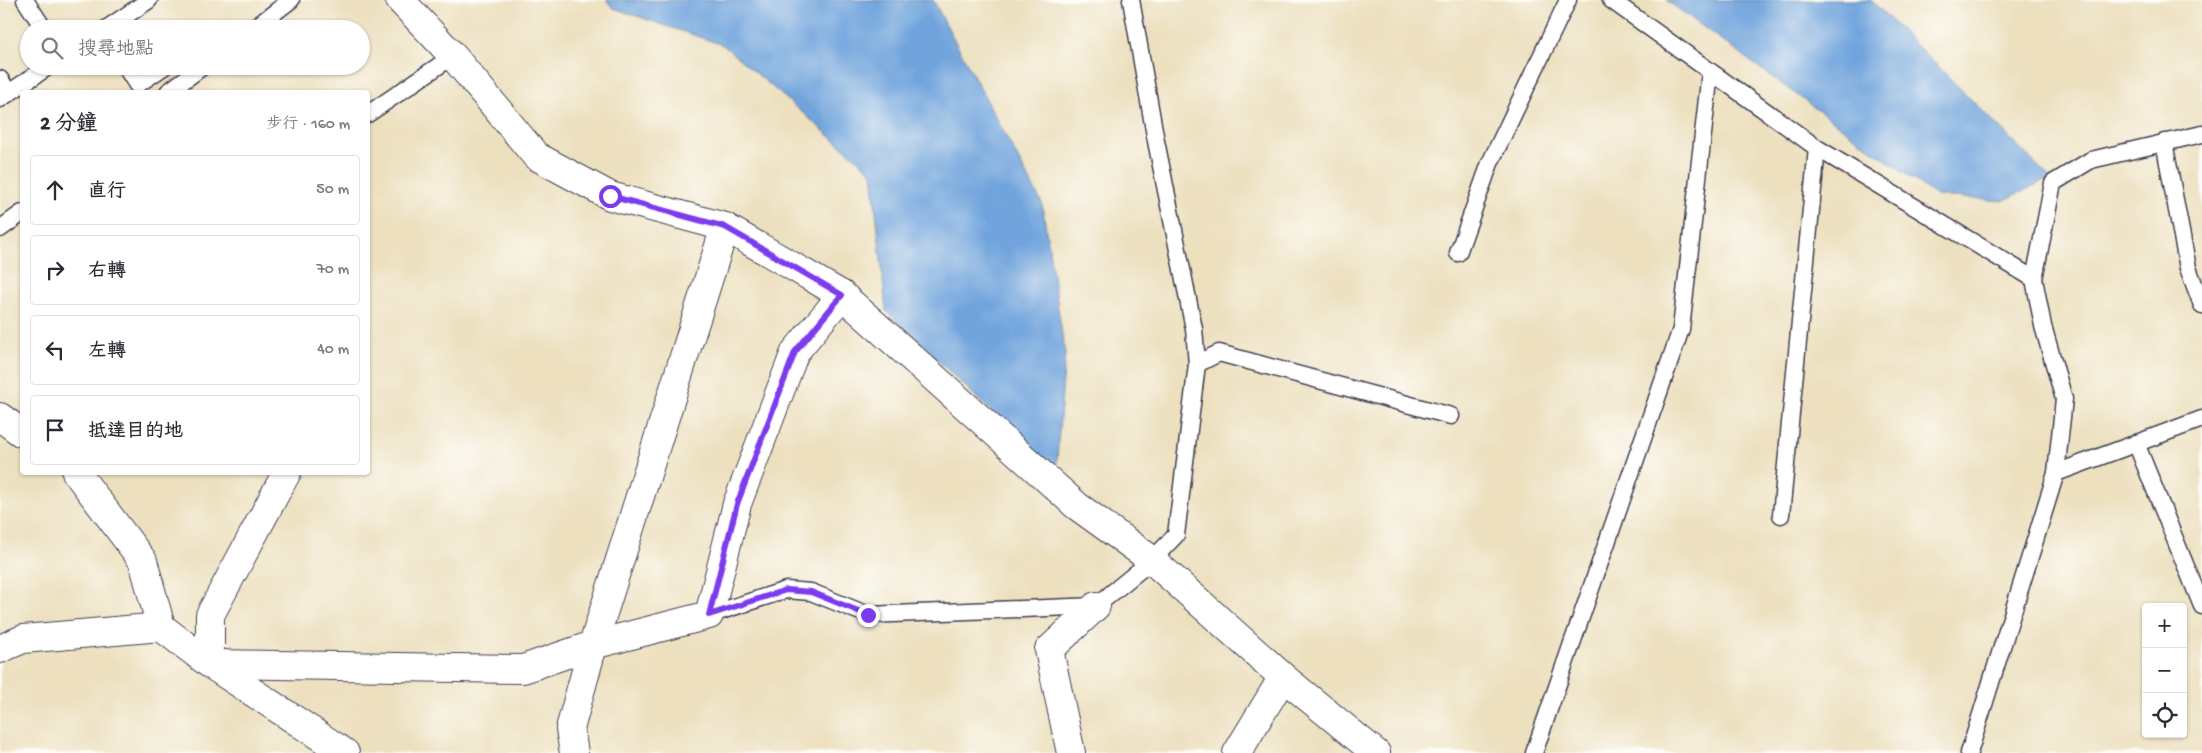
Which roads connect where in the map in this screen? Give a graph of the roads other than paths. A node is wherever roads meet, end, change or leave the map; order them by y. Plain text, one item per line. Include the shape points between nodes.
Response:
1 (25, 0) edge
2 (149, 0) edge
3 (291, 0) edge
4 (400, 0) edge
5 (1131, 0) edge
6 (1568, 0) edge
7 (1611, 0) edge
8 (38, 20) edge
9 (119, 20) edge
10 (265, 20) edge
11 (453, 56) junction
12 (1710, 72) junction
13 (32, 75) edge
14 (129, 75) edge
15 (154, 75) edge
16 (191, 75) edge
17 (3, 90) edge
18 (136, 90) edge
19 (171, 90) edge
20 (370, 113) edge
21 (2202, 134) edge
22 (2164, 142) junction
23 (1817, 148) junction
24 (20, 214) edge
25 (725, 227) junction
26 (0, 229) edge
27 (1458, 253) dead end
28 (2034, 279) junction
29 (842, 295) junction
30 (2202, 305) edge
31 (1197, 364) junction
32 (1451, 416) dead end
33 (0, 417) edge
34 (2202, 419) edge
35 (20, 432) edge
36 (2136, 444) junction
37 (2056, 473) junction
38 (80, 475) edge
39 (285, 475) edge
40 (1781, 515) dead end
41 (1152, 560) junction
42 (1096, 606) junction
43 (2202, 606) edge
44 (709, 615) junction
45 (161, 628) junction
46 (593, 645) junction
47 (0, 649) edge
48 (210, 664) junction
49 (1283, 677) junction
50 (345, 753) edge
51 (574, 753) edge
52 (1071, 753) edge
53 (1237, 753) edge
54 (1376, 753) edge
55 (1534, 753) edge
56 (1969, 753) edge

1 - 8 lane
2 - 9 lane
3 - 10 lane
4 - 11 street
5 - 31 lane via 1194,328
6 - 27 lane via 1490,163
7 - 12 lane
11 - 20 lane
11 - 25 street via 536,156 610,196
12 - 23 lane
12 - 55 lane via 1680,329
13 - 17 lane
14 - 18 lane
15 - 18 lane
16 - 19 lane
21 - 22 lane
22 - 28 lane via 2092,160 2053,182
22 - 30 lane via 2188,268
23 - 28 lane
23 - 40 lane
24 - 26 lane
25 - 29 street
25 - 46 street
28 - 37 lane via 2043,326 2064,399
29 - 41 street via 1077,506
29 - 44 street via 795,352 737,504
31 - 32 lane via 1219,353
31 - 41 lane via 1176,535
33 - 35 street
34 - 36 lane
36 - 37 lane
36 - 43 lane
37 - 56 lane
38 - 45 street via 143,561
39 - 48 street via 210,615
41 - 42 lane
41 - 49 street
42 - 44 lane via 868,615 811,592 786,590
42 - 52 street via 1049,650
44 - 46 street
45 - 47 street via 24,639
45 - 48 street
46 - 48 street via 523,669
46 - 51 street via 570,729
48 - 50 street
49 - 53 street
49 - 54 street

